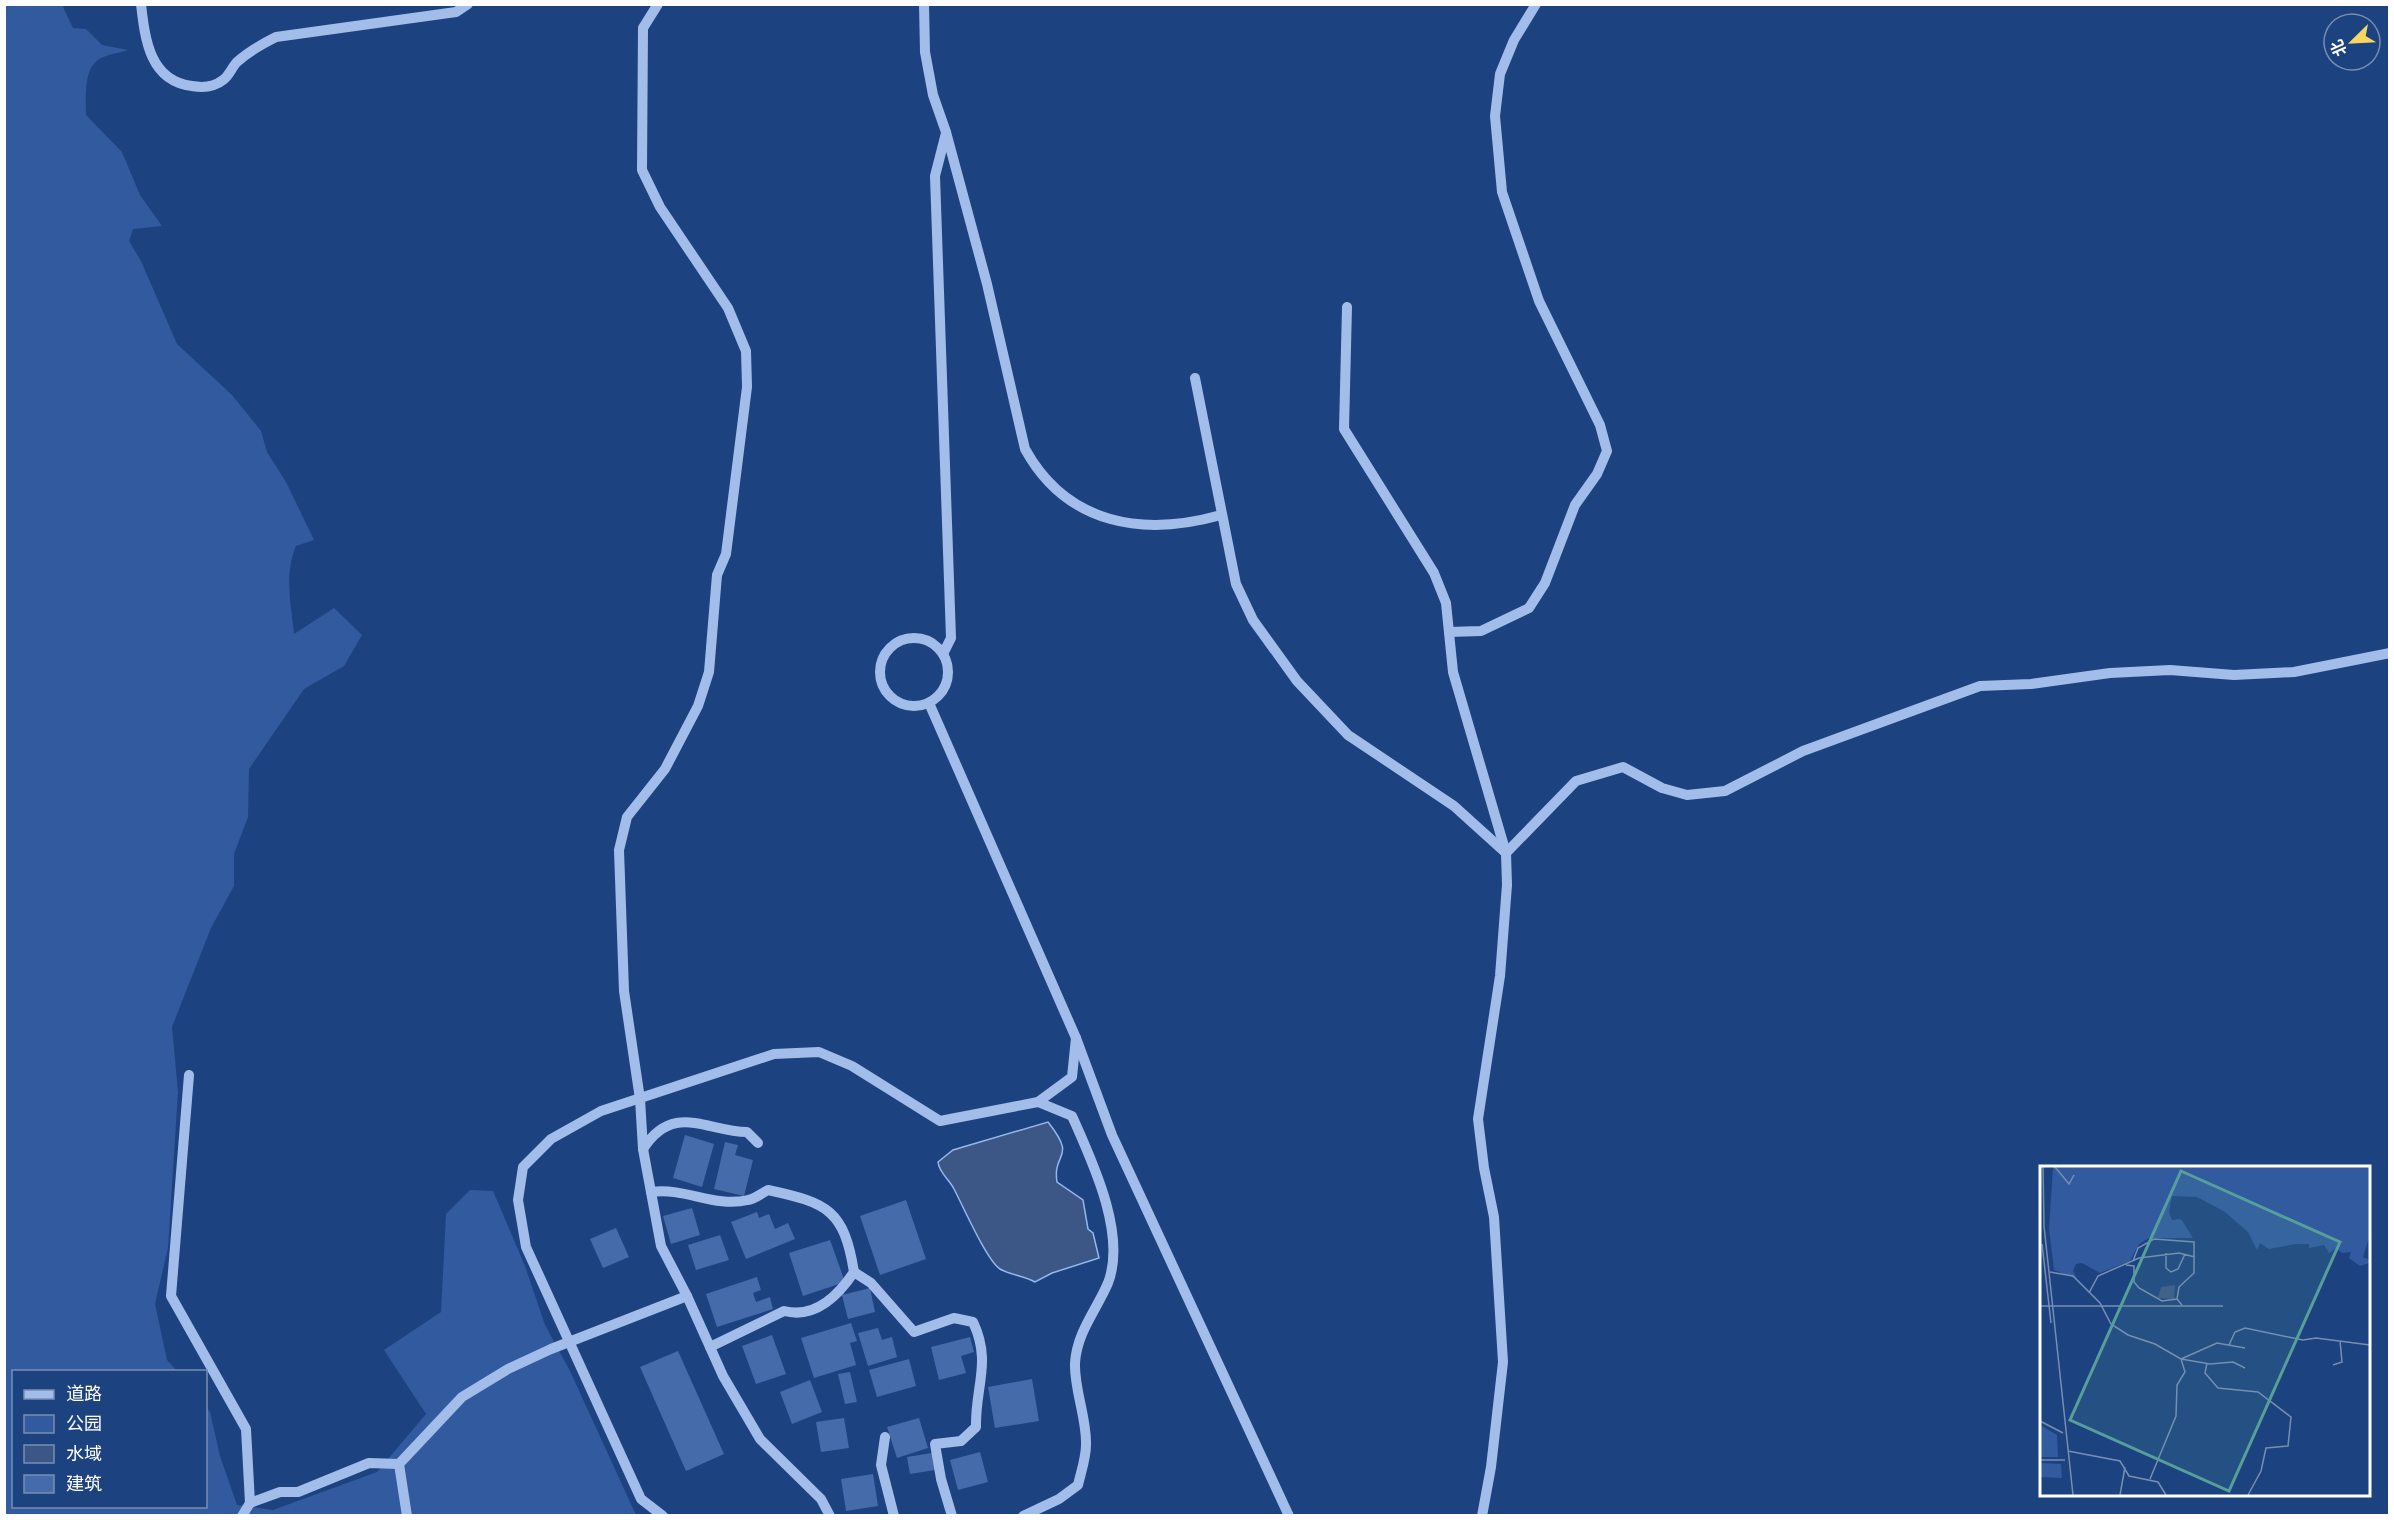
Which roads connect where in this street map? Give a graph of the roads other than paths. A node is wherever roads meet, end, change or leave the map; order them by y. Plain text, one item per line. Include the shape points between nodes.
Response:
1 (141, 4) edge
2 (468, 4) edge
3 (658, 4) edge
4 (924, 4) edge
5 (1536, 4) edge
6 (946, 132) junction
7 (1347, 307) dead end
8 (1195, 378) dead end
9 (1221, 515) junction
10 (1449, 632) junction
11 (2390, 653) edge
12 (943, 654) junction
13 (929, 703) junction
14 (1506, 854) junction
15 (1076, 1038) junction
16 (189, 1075) dead end
17 (640, 1099) junction
18 (1038, 1102) junction
19 (758, 1143) dead end
20 (643, 1149) junction
21 (651, 1192) junction
22 (855, 1272) junction
23 (687, 1296) junction
24 (569, 1342) junction
25 (710, 1347) junction
26 (885, 1437) dead end
27 (399, 1464) junction
28 (250, 1503) junction
29 (242, 1515) edge
30 (407, 1515) edge
31 (663, 1515) edge
32 (830, 1515) edge
33 (894, 1515) edge
34 (952, 1515) edge
35 (1023, 1515) edge
36 (1289, 1515) edge
37 (1482, 1515) edge

1 - 2 street via 151,55 163,75 183,85 205,88 225,80 236,63 255,47 276,37 456,12
3 - 17 street via 642,28 642,170 660,207 728,308 746,351 747,387 726,554 717,575 710,672 698,706 665,769 627,817 619,850 624,991
4 - 6 street via 925,51 933,95
5 - 10 street via 1514,40 1500,74 1496,116 1502,192 1539,301 1600,425 1607,451 1597,474 1575,505 1545,583 1529,608 1481,631
6 - 9 street via 987,284 1025,449 1036,468 1075,505 1101,518 1139,525 1192,523
6 - 12 street via 934,176 951,638
7 - 10 street via 1344,429 1434,573 1446,603
8 - 9 street
9 - 14 street via 1236,584 1253,620 1297,681 1348,735 1454,807
10 - 14 street via 1454,672
11 - 14 street via 2294,672 2234,675 2170,670 1980,686 1803,751 1725,791 1687,795 1662,788 1623,767 1576,781
12 - 13 street via 948,676 938,696
12 - 13 street via 926,639 903,639 893,644 880,663 879,674 888,695 907,706
13 - 15 street
14 - 37 street via 1500,976 1478,1119 1494,1217 1503,1362
15 - 18 street via 1072,1077
15 - 36 street via 1112,1135
16 - 28 street via 171,1296 246,1429
17 - 18 street via 774,1053 819,1052 852,1066 940,1121
17 - 20 street
17 - 24 street via 601,1112 551,1139 522,1167 518,1200 526,1247
18 - 35 street via 1072,1116 1092,1161 1108,1213 1113,1255 1108,1282 1082,1330 1075,1364 1086,1446 1078,1485 1059,1499
19 - 20 street via 747,1132 678,1122 659,1129
20 - 21 street
21 - 22 street via 682,1191 718,1202 748,1200 768,1190 798,1196 831,1210 850,1244
21 - 23 street via 661,1246
22 - 25 street via 818,1308 797,1314 784,1311
22 - 34 street via 871,1283 914,1332 954,1318 973,1322 982,1342 976,1427 961,1441 935,1444
23 - 24 street
23 - 25 street
24 - 27 street via 508,1369 462,1397
24 - 31 street via 640,1498
25 - 32 street via 760,1438 821,1499
26 - 33 street via 881,1465
27 - 28 street via 369,1463 298,1492 280,1492
27 - 30 street
28 - 29 street

